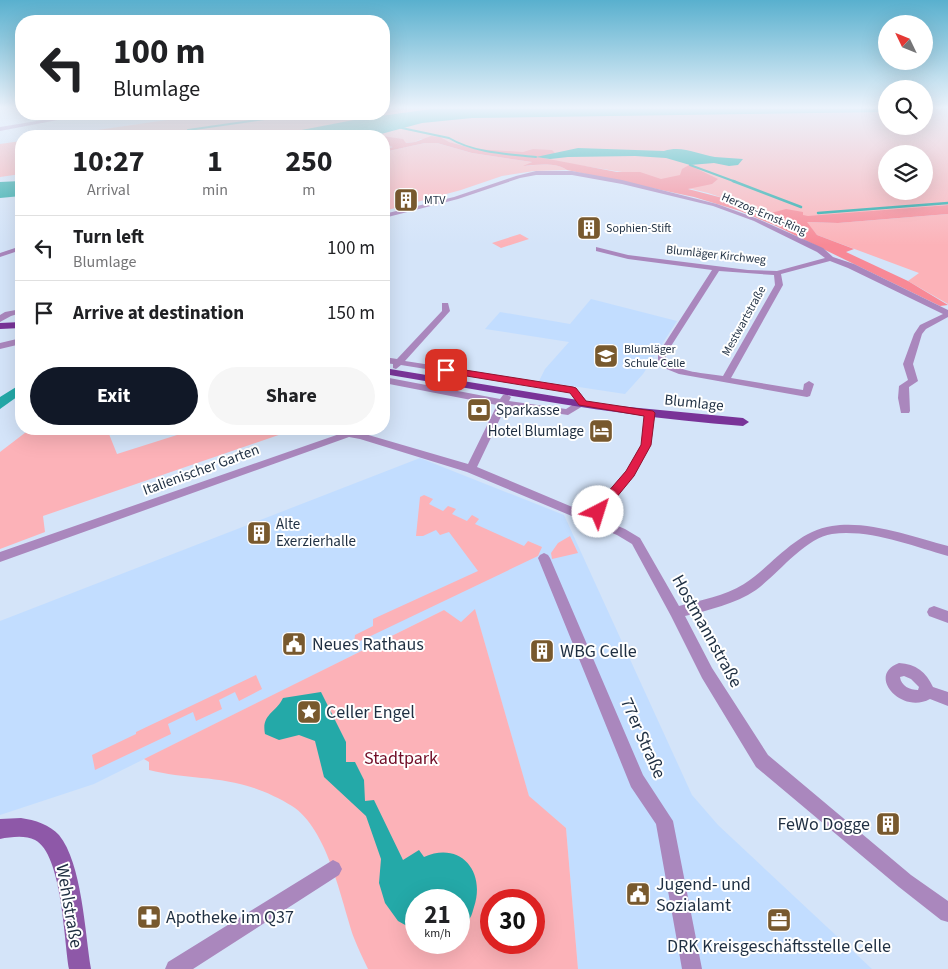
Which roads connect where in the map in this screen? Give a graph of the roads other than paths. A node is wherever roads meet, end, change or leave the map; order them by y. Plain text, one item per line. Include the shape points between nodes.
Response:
1 (390, 214) edge
2 (599, 249) dead end
3 (15, 250) edge
4 (0, 255) edge
5 (830, 259) junction
6 (717, 268) junction
7 (777, 272) junction
8 (445, 305) dead end
9 (15, 312) edge
10 (948, 313) edge
11 (0, 319) edge
12 (15, 325) edge
13 (0, 326) edge
14 (15, 342) edge
15 (0, 346) edge
16 (390, 361) edge
17 (398, 362) junction
18 (390, 370) edge
19 (390, 375) edge
20 (402, 378) junction
21 (726, 380) junction
22 (809, 384) dead end
23 (509, 391) junction
24 (504, 403) junction
25 (583, 403) junction
26 (905, 412) dead end
27 (650, 419) junction
28 (743, 422) dead end
29 (345, 435) edge
30 (355, 435) edge
31 (471, 469) junction
32 (591, 519) junction
33 (948, 551) edge
34 (0, 557) edge
35 (544, 558) dead end
36 (676, 612) junction
37 (934, 612) dead end
38 (948, 617) edge
39 (926, 692) dead end
40 (948, 699) edge
41 (0, 829) edge
42 (333, 869) dead end
43 (948, 913) edge
44 (80, 969) edge
45 (175, 969) edge
46 (692, 969) edge

1 - 5 street, Herzog-Ernst-Ring via 456,198 518,177 536,173 572,173 715,205 774,228 820,250
2 - 6 street, Blumläger Kirchweg via 628,257
3 - 4 street
5 - 7 street, Blumläger Kirchweg
5 - 10 street, Herzog-Ernst-Ring
6 - 7 street, Blumläger Kirchweg
6 - 21 street, Mestwartstraße via 661,360 679,371
7 - 21 street, Mestwartstraße via 779,285
8 - 17 street via 446,311
9 - 11 street
10 - 26 street via 923,327 918,334 908,364 913,381 904,386
12 - 13 main road
14 - 15 street
16 - 17 street, Blumlage
17 - 18 street
17 - 25 street, Blumlage via 573,390
19 - 20 main road, Blumlage
20 - 23 main road, Blumlage
20 - 24 street, Blumlage
21 - 22 street, Mestwartstraße via 807,394
23 - 24 street
23 - 25 main road, Blumlage
24 - 25 street, Blumlage via 568,412
24 - 31 street
25 - 27 main road, Blumlage
27 - 28 main road, Blumlage
27 - 32 street via 646,445 630,473
29 - 34 street, Italienischer Garten
30 - 31 street, Italienischer Garten
31 - 32 street, Hostmannstraße
32 - 36 street, Hostmannstraße via 636,541
33 - 36 street via 860,530 831,530 806,542 750,587 713,603
35 - 46 street, 77er Straße via 637,781 664,821
36 - 43 street, Hostmannstraße via 707,672 762,761
37 - 38 street
39 - 40 street
41 - 44 street, Wehlstraße via 29,828 46,836 58,849 65,872
42 - 45 street

